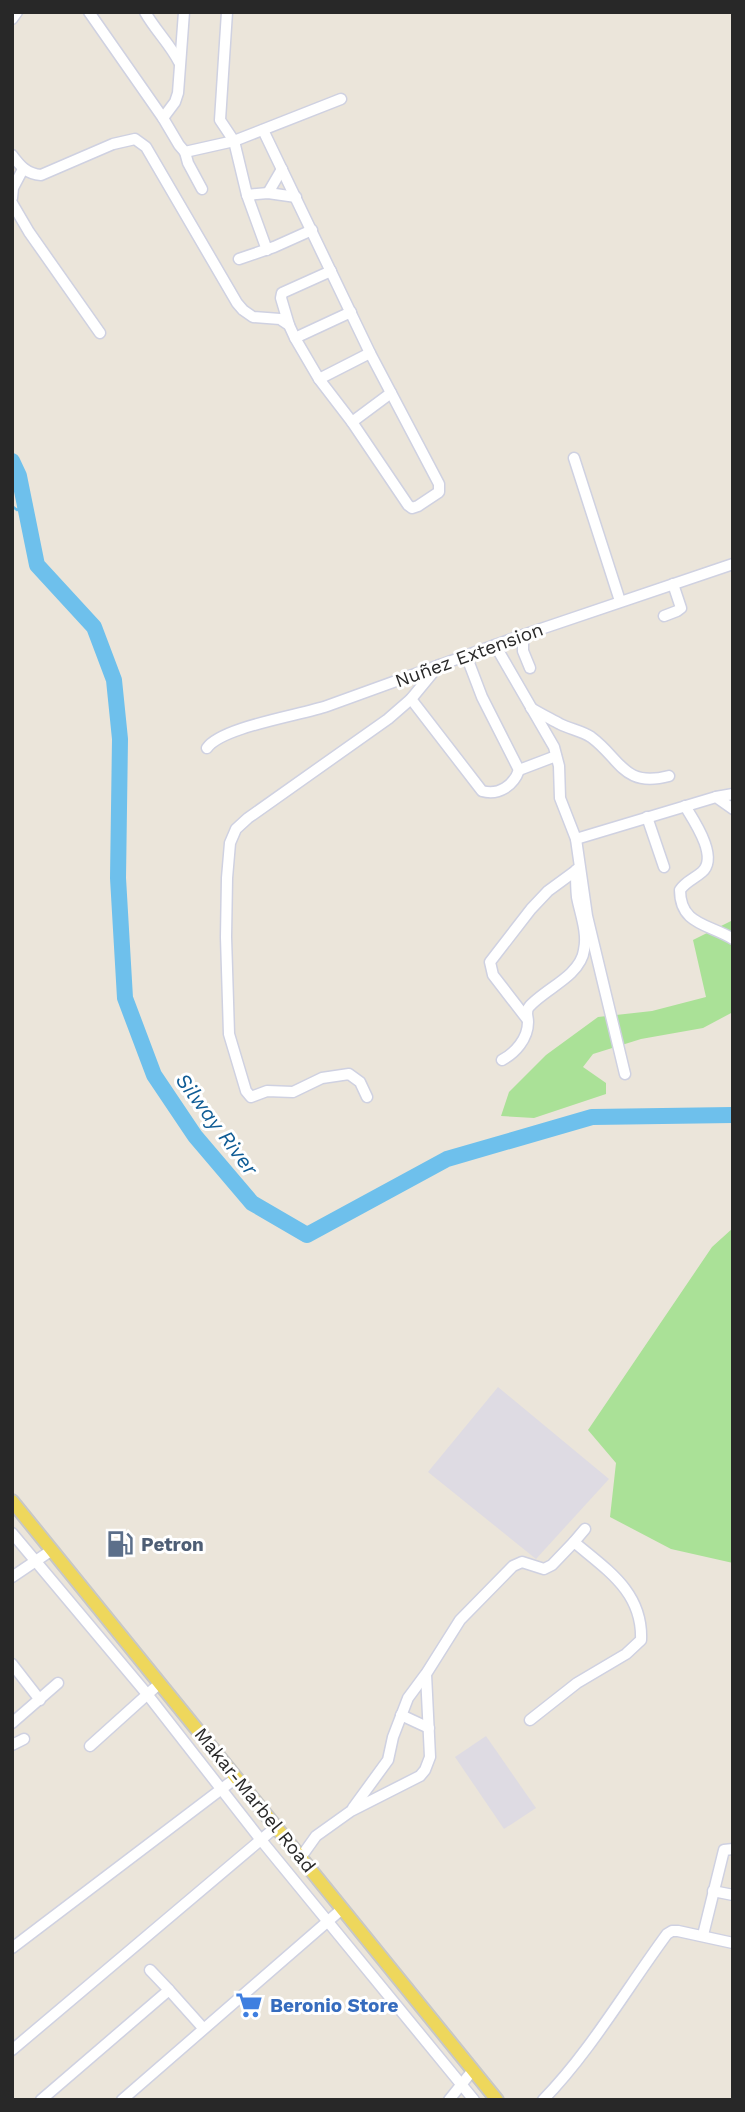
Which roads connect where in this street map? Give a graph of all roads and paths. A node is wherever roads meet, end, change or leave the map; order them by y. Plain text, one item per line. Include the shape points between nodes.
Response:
1 (17, 12) edge
2 (89, 12) edge
3 (145, 12) edge
4 (184, 12) edge
5 (227, 12) edge
6 (12, 19) edge
7 (179, 62) junction
8 (341, 99) dead end
9 (163, 118) junction
10 (263, 130) junction
11 (234, 141) junction
12 (186, 152) junction
13 (12, 155) edge
14 (23, 169) junction
15 (282, 169) junction
16 (202, 189) dead end
17 (268, 193) junction
18 (247, 195) junction
19 (296, 197) junction
20 (12, 201) edge
21 (312, 230) junction
22 (267, 250) junction
23 (239, 259) dead end
24 (331, 271) junction
25 (351, 312) junction
26 (289, 325) junction
27 (100, 333) dead end
28 (295, 338) junction
29 (370, 353) junction
30 (319, 379) junction
31 (391, 393) junction
32 (352, 422) junction
33 (574, 458) dead end
34 (733, 564) edge
35 (673, 584) junction
36 (620, 601) junction
37 (664, 615) dead end
38 (523, 635) junction
39 (495, 645) junction
40 (466, 656) junction
41 (439, 665) junction
42 (530, 668) dead end
43 (411, 699) junction
44 (530, 708) junction
45 (206, 748) dead end
46 (556, 756) junction
47 (519, 770) junction
48 (669, 776) dead end
49 (733, 794) edge
50 (716, 797) junction
51 (685, 806) junction
52 (733, 809) edge
53 (647, 817) junction
54 (576, 839) junction
55 (664, 867) dead end
56 (579, 868) junction
57 (733, 939) edge
58 (527, 1019) junction
59 (502, 1060) dead end
60 (625, 1074) dead end
61 (367, 1097) dead end
62 (12, 1501) edge
63 (585, 1530) dead end
64 (12, 1533) edge
65 (574, 1542) junction
66 (52, 1550) junction
67 (35, 1561) junction
68 (12, 1577) edge
69 (12, 1664) edge
70 (426, 1674) junction
71 (58, 1683) dead end
72 (160, 1683) junction
73 (147, 1694) junction
74 (40, 1700) junction
75 (401, 1715) junction
76 (530, 1720) dead end
77 (12, 1723) edge
78 (429, 1728) junction
79 (24, 1739) dead end
80 (12, 1745) edge
81 (90, 1746) dead end
82 (236, 1778) junction
83 (222, 1789) junction
84 (351, 1811) junction
85 (276, 1827) junction
86 (261, 1840) junction
87 (733, 1850) edge
88 (301, 1857) junction
89 (713, 1891) junction
90 (733, 1895) edge
91 (342, 1909) junction
92 (327, 1922) junction
93 (703, 1935) junction
94 (733, 1943) edge
95 (12, 1948) edge
96 (150, 1970) dead end
97 (169, 1990) junction
98 (204, 2028) junction
99 (12, 2050) edge
100 (473, 2070) junction
101 (462, 2084) junction
102 (41, 2100) edge
103 (122, 2100) edge
104 (449, 2100) edge
105 (474, 2100) edge
106 (497, 2100) edge
107 (543, 2100) edge

1 - 6 street
2 - 9 street
3 - 7 street
4 - 7 street
5 - 11 street via 219,120
7 - 9 street via 178,93
8 - 10 street
9 - 12 street
10 - 11 street
10 - 15 street
11 - 12 street
11 - 18 street
12 - 16 street
13 - 14 street
14 - 20 street via 13,187
14 - 26 street via 33,175 48,174 113,144 141,142 243,310 253,317 280,319
15 - 17 street
15 - 19 street
17 - 18 street
17 - 19 street
18 - 22 street
19 - 21 street
20 - 27 street
21 - 22 street
21 - 24 street
22 - 23 street
24 - 25 street
24 - 26 street via 282,293
25 - 28 street
25 - 29 street
26 - 28 street
28 - 30 street
29 - 30 street
29 - 31 street
30 - 32 street
31 - 32 street
31 - 32 street via 439,492 409,507
33 - 36 street
34 - 35 street, Nuñez Extension
35 - 36 street, Nuñez Extension
35 - 37 street via 681,608
36 - 38 street, Nuñez Extension
38 - 39 street, Nuñez Extension
38 - 42 street
39 - 40 street, Nuñez Extension
39 - 44 street
40 - 41 street, Nuñez Extension
40 - 47 street
41 - 43 street
41 - 45 street, Nuñez Extension via 327,706 253,725
43 - 47 street via 482,792 508,786
43 - 61 street via 256,812 236,829 230,844 226,937 229,1034 248,1095 293,1092 322,1078 349,1074 360,1082
44 - 46 street
44 - 48 street via 588,735 622,768 642,780
46 - 47 street
46 - 54 street via 560,798
49 - 50 street
50 - 51 street
50 - 52 street
51 - 53 street
51 - 57 street via 709,857 703,872 680,890 683,907 695,922
53 - 54 street
53 - 55 street
54 - 56 street
56 - 58 street via 576,886 584,950 576,968 530,1006
56 - 58 street via 548,891 490,962 493,975
56 - 60 street
58 - 59 street via 521,1045
62 - 66 main road, Makar-Marbel Road
63 - 65 street
64 - 67 street
65 - 70 street via 544,1569 522,1562 513,1566 460,1620
65 - 76 street via 623,1584 637,1608 641,1640
66 - 67 street
66 - 72 main road, Makar-Marbel Road
67 - 68 street
67 - 73 street
69 - 74 street
70 - 75 street
70 - 78 street
71 - 74 street
72 - 73 street
72 - 82 main road, Makar-Marbel Road
73 - 81 street
73 - 83 street
74 - 77 street
75 - 78 street
75 - 84 street via 388,1760
78 - 84 street via 430,1757 420,1776
79 - 80 street
82 - 83 street
82 - 85 main road, Makar-Marbel Road
83 - 86 street
83 - 95 street
84 - 88 street via 316,1836
85 - 86 street
85 - 88 main road, Makar-Marbel Road
86 - 92 street
86 - 99 street
87 - 89 street via 724,1850
88 - 91 main road, Makar-Marbel Road
89 - 90 street
89 - 93 street
91 - 92 street
91 - 100 main road, Makar-Marbel Road
92 - 98 street
92 - 101 street
93 - 94 street
93 - 107 street via 675,1930 667,1934
96 - 97 street
97 - 98 street
97 - 102 street
98 - 103 street
100 - 101 street
100 - 106 main road, Makar-Marbel Road
101 - 104 street
101 - 105 street

